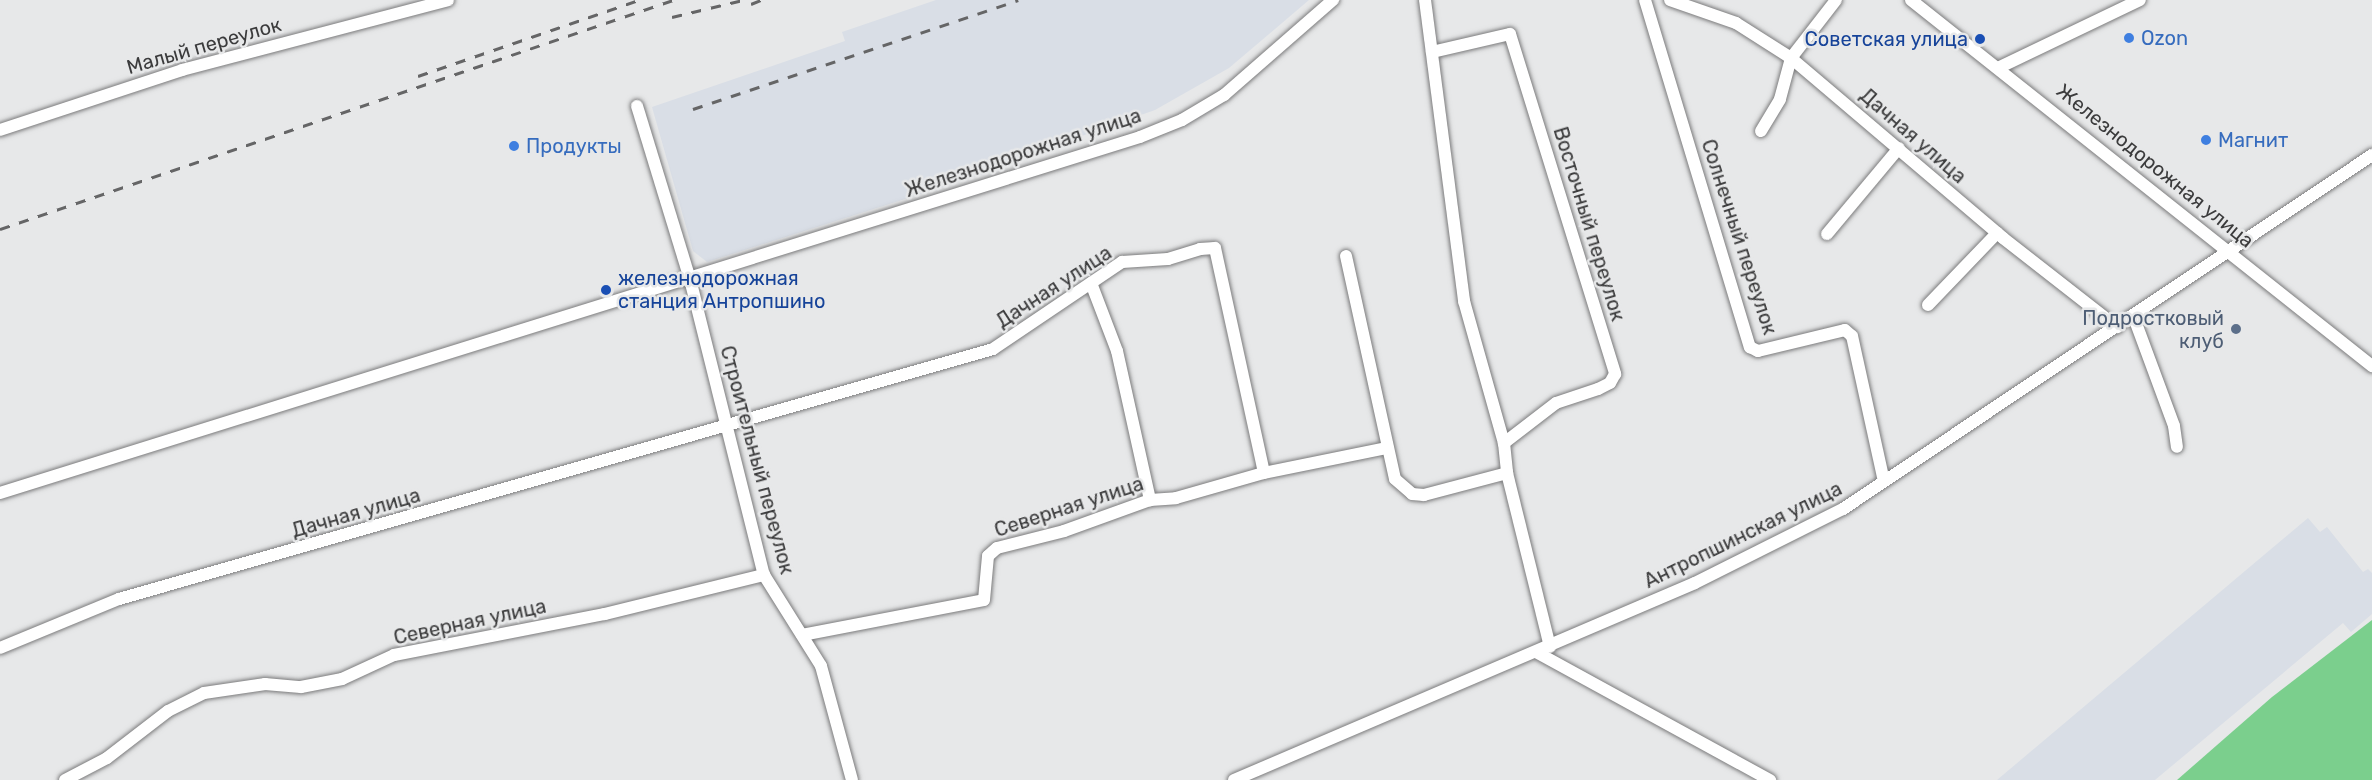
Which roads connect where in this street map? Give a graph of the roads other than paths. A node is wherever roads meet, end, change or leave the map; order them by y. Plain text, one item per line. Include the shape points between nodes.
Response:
1 (448, 0) edge
2 (1333, 0) edge
3 (1425, 0) edge
4 (1645, 0) edge
5 (1670, 0) edge
6 (1836, 0) edge
7 (1911, 0) edge
8 (2140, 0) edge
9 (420, 4) edge
10 (1432, 52) junction
11 (1791, 58) junction
12 (2000, 67) junction
13 (637, 106) dead end
14 (0, 130) edge
15 (1761, 131) dead end
16 (1899, 148) junction
17 (2372, 155) edge
18 (1997, 233) junction
19 (1827, 234) dead end
20 (2229, 251) junction
21 (1346, 256) dead end
22 (690, 279) junction
23 (1091, 283) junction
24 (1928, 305) dead end
25 (2133, 315) junction
26 (2117, 327) junction
27 (2372, 366) edge
28 (726, 423) junction
29 (1504, 443) junction
30 (2177, 447) dead end
31 (1387, 448) junction
32 (1264, 473) junction
33 (1507, 473) junction
34 (1884, 482) junction
35 (0, 493) edge
36 (1150, 500) junction
37 (764, 575) junction
38 (802, 634) junction
39 (1550, 647) junction
40 (0, 648) edge
41 (1536, 652) junction
42 (65, 780) edge
43 (852, 780) edge
44 (1234, 780) edge
45 (1770, 780) edge

1 - 9 street, Малый переулок
2 - 22 street, Железнодорожная улица via 1224,95 1182,120 1094,153
3 - 10 street
4 - 34 street, Солнечный переулок via 1750,347 1758,351 1845,330 1852,336
5 - 11 street, Дачная улица via 1736,23
6 - 11 street
7 - 12 street, Железнодорожная улица
8 - 12 street
9 - 14 street, Малый переулок via 182,70
10 - 29 street via 1464,301
10 - 29 street, Восточный переулок via 1510,34 1615,374 1610,383 1598,389 1556,403
11 - 15 street via 1780,99
11 - 16 street, Дачная улица
12 - 20 street, Железнодорожная улица
13 - 22 street, Строительный переулок
16 - 18 street, Дачная улица
16 - 19 street
17 - 20 street, Антропшинская улица
18 - 24 street
18 - 26 street, Дачная улица
20 - 25 street, Антропшинская улица
20 - 27 street, Железнодорожная улица
21 - 31 street via 1372,362
22 - 28 street, Строительный переулок
22 - 35 street, Железнодорожная улица
23 - 28 street, Дачная улица via 993,349
23 - 32 street, Дачная улица via 1122,262 1168,259 1215,248
23 - 36 street via 1116,351
25 - 26 street, Антропшинская улица
25 - 30 street via 2174,426
26 - 34 street, Антропшинская улица
28 - 37 street, Строительный переулок
28 - 40 street, Дачная улица via 449,507 119,599
29 - 33 street
31 - 32 street, Северная улица
31 - 33 street via 1395,479 1412,494 1424,495
32 - 36 street, Северная улица via 1176,498
33 - 39 street
34 - 39 street, Антропшинская улица via 1843,509 1695,583
36 - 38 street, Северная улица via 1064,531 997,548 988,556 984,600
37 - 38 street, Строительный переулок
37 - 42 street, Северная улица via 605,614 394,655 342,679 301,687 265,684 204,693 168,711 106,758
38 - 43 street, Строительный переулок via 821,666
39 - 41 street, Антропшинская улица
41 - 44 street, Антропшинская улица
41 - 45 street

